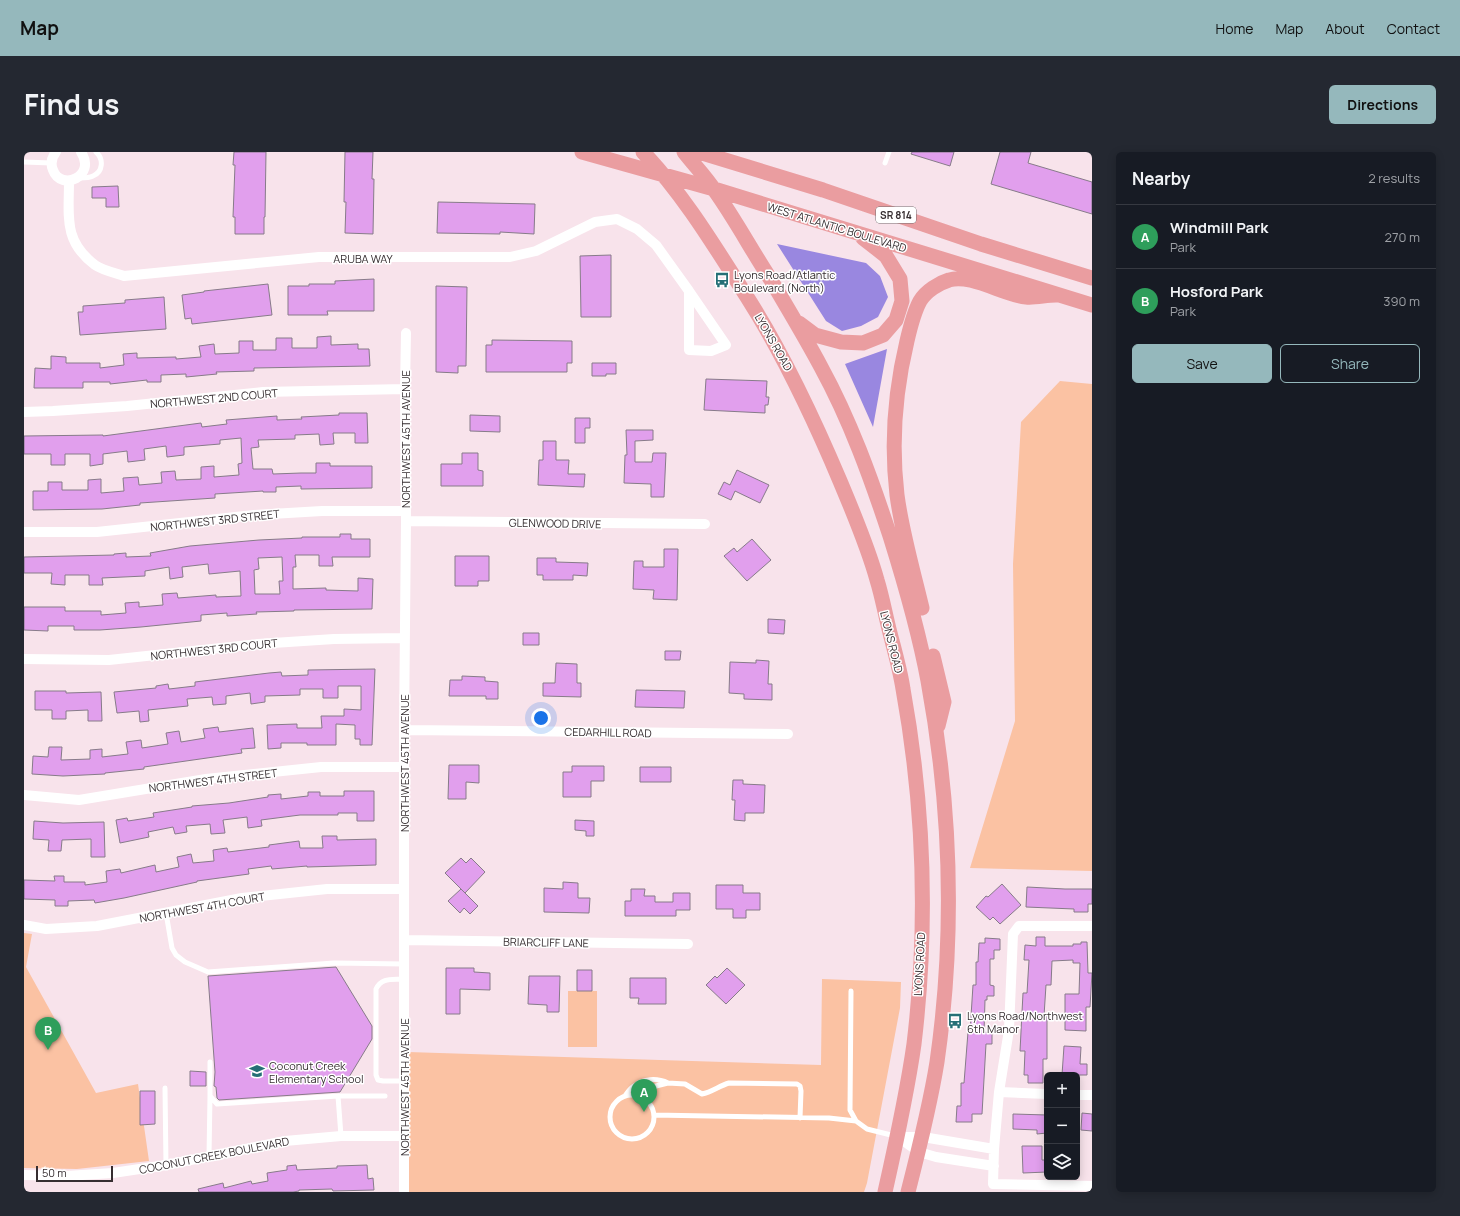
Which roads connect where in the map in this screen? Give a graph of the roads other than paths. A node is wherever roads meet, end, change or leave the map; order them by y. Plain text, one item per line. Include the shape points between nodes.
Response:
1 (56, 152) edge
2 (81, 152) edge
3 (96, 152) edge
4 (582, 152) edge
5 (643, 152) edge
6 (684, 152) edge
7 (699, 152) edge
8 (889, 152) edge
9 (24, 162) edge
10 (51, 163) junction
11 (885, 163) dead end
12 (665, 176) junction
13 (73, 180) junction
14 (714, 189) junction
15 (856, 232) junction
16 (1092, 278) edge
17 (688, 291) junction
18 (1056, 295) junction
19 (1092, 305) edge
20 (795, 320) junction
21 (406, 333) dead end
22 (405, 389) junction
23 (24, 412) edge
24 (406, 516) junction
25 (705, 524) dead end
26 (24, 532) edge
27 (404, 638) junction
28 (24, 659) edge
29 (404, 730) junction
30 (937, 733) junction
31 (788, 734) dead end
32 (404, 767) junction
33 (24, 795) edge
34 (404, 889) junction
35 (166, 913) junction
36 (24, 925) edge
37 (1092, 926) edge
38 (404, 940) junction
39 (688, 944) dead end
40 (404, 964) junction
41 (404, 979) junction
42 (851, 991) dead end
43 (210, 1062) dead end
44 (404, 1081) junction
45 (668, 1083) junction
46 (165, 1088) dead end
47 (999, 1092) junction
48 (1044, 1094) edge
49 (1080, 1095) edge
50 (1092, 1095) edge
51 (210, 1096) junction
52 (338, 1096) junction
53 (385, 1096) dead end
54 (625, 1096) junction
55 (644, 1098) junction
56 (654, 1115) junction
57 (800, 1118) junction
58 (856, 1121) junction
59 (341, 1136) junction
60 (404, 1136) junction
61 (898, 1137) junction
62 (923, 1137) junction
63 (994, 1150) junction
64 (919, 1152) junction
65 (209, 1156) junction
66 (166, 1165) junction
67 (994, 1166) junction
68 (24, 1175) edge
69 (1092, 1186) edge
70 (404, 1192) edge
71 (885, 1192) edge
72 (908, 1192) edge

1 - 10 street
2 - 13 street via 85,158 85,170
3 - 13 lane via 101,158 99,171 93,176
4 - 12 main road, WEST ATLANTIC BOULEVARD / SR 814
5 - 12 main road, LYONS ROAD
6 - 14 main road
7 - 16 main road, SR 814
8 - 11 lane
9 - 10 lane
10 - 13 street via 54,173 63,180
12 - 14 main road, WEST ATLANTIC BOULEVARD / SR 814
12 - 61 main road, LYONS ROAD via 718,251 791,372 823,440 877,579 903,687 915,768 922,860 920,977 914,1045
13 - 17 street, ARUBA WAY via 68,226 75,245 96,266 124,276 319,258 510,257 536,251 595,222 617,220 637,229 656,245
14 - 15 main road, WEST ATLANTIC BOULEVARD / SR 814
14 - 20 main road
15 - 18 main road, WEST ATLANTIC BOULEVARD / SR 814
15 - 20 main road via 886,256 900,279 902,301 896,320 883,335 863,343 841,342 815,335
17 - 17 street, ARUBA WAY via 705,315 726,345 711,351 689,350
18 - 19 main road, WEST ATLANTIC BOULEVARD / SR 814
18 - 30 main road via 1025,297 967,280 951,279 936,286 921,300 910,328 896,400 895,465 903,530 944,702
20 - 30 main road via 846,419 878,498 908,593 928,678
21 - 22 street, NORTHWEST 45TH AVENUE
22 - 23 street, NORTHWEST 2ND COURT via 263,392 127,406
22 - 24 street, NORTHWEST 45TH AVENUE
24 - 25 street, GLENWOOD DRIVE
24 - 26 street, NORTHWEST 3RD STREET via 322,511 254,514 97,532
24 - 27 street, NORTHWEST 45TH AVENUE
27 - 28 street, NORTHWEST 3RD COURT via 258,644 109,660
27 - 29 street, NORTHWEST 45TH AVENUE
29 - 31 street, CEDARHILL ROAD
29 - 32 street, NORTHWEST 45TH AVENUE
30 - 62 main road via 946,831 948,921 940,1029
32 - 33 street, NORTHWEST 4TH STREET via 321,767 206,779 79,800
32 - 34 street, NORTHWEST 45TH AVENUE
34 - 35 street, NORTHWEST 4TH COURT via 327,889 242,898
34 - 38 street, NORTHWEST 45TH AVENUE
35 - 36 street, NORTHWEST 4TH COURT via 97,926 46,929
35 - 40 lane via 172,948 176,955 208,972 334,963
37 - 47 street via 1019,926 1013,934 1008,1030
38 - 39 street, BRIARCLIFF LANE
38 - 40 street, NORTHWEST 45TH AVENUE
40 - 41 street, NORTHWEST 45TH AVENUE
41 - 44 street, NORTHWEST 45TH AVENUE
41 - 44 lane via 383,980 376,988 376,1075 378,1080 383,1082
42 - 58 lane via 850,1110
43 - 51 lane
44 - 60 street, NORTHWEST 45TH AVENUE
45 - 54 lane via 648,1080 634,1085
45 - 55 lane via 656,1086
45 - 57 lane via 685,1084 702,1094 729,1083 797,1084 801,1092
46 - 66 lane
47 - 48 street
47 - 63 street
49 - 50 street
51 - 52 lane via 217,1104
51 - 65 lane
52 - 53 lane
52 - 59 lane
54 - 55 lane via 636,1095
54 - 56 lane via 615,1102 610,1112 610,1124 617,1133 627,1138 639,1138 649,1131
55 - 56 lane via 650,1104
56 - 57 lane
57 - 58 lane
58 - 61 lane via 867,1129
59 - 60 street, COCONUT CREEK BOULEVARD
59 - 65 street, COCONUT CREEK BOULEVARD via 285,1141
60 - 70 street, NORTHWEST 45TH AVENUE
61 - 62 street
61 - 64 street
61 - 71 main road, LYONS ROAD
62 - 63 street
62 - 64 main road
63 - 67 street
64 - 67 street
64 - 72 main road
65 - 66 street, COCONUT CREEK BOULEVARD
66 - 68 street, COCONUT CREEK BOULEVARD via 113,1173
67 - 69 street via 993,1184

